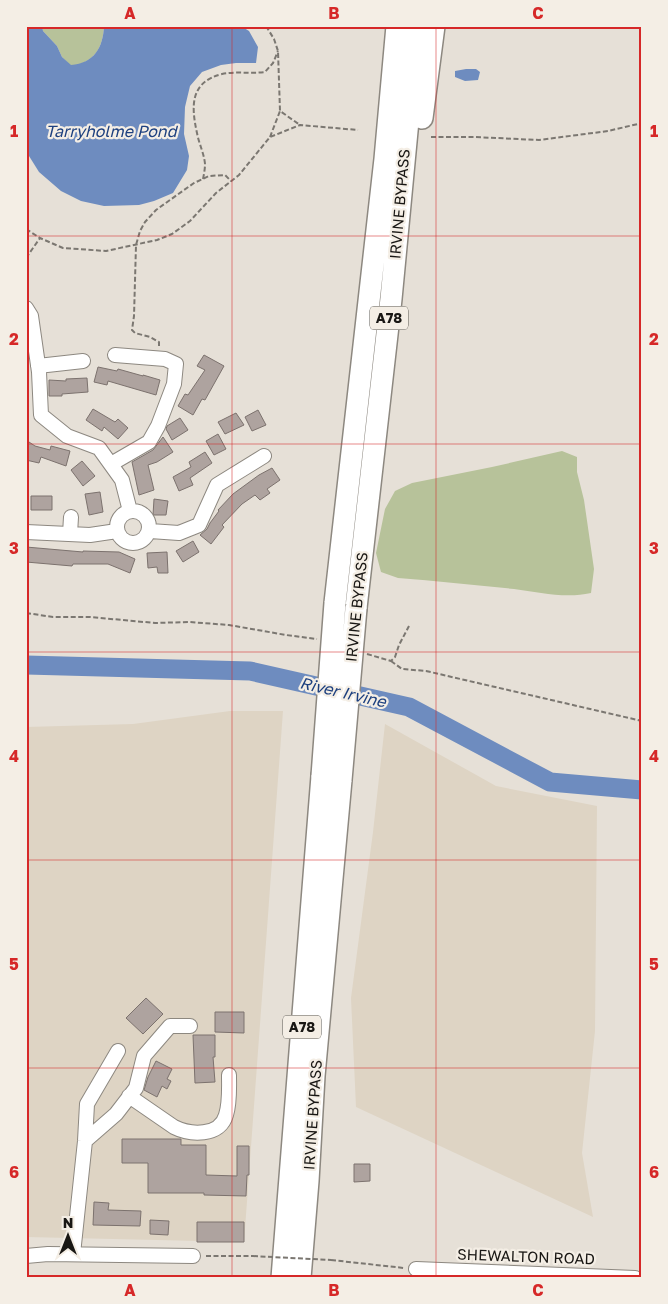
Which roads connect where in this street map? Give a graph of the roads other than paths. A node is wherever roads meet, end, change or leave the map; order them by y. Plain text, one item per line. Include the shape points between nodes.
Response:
1 (384, 26) edge
2 (397, 26) edge
3 (417, 26) edge
4 (434, 26) edge
5 (385, 158) junction
6 (391, 299) junction
7 (26, 308) edge
8 (115, 355) dead end
9 (83, 361) dead end
10 (38, 366) junction
11 (264, 456) dead end
12 (111, 464) junction
13 (130, 511) junction
14 (71, 516) dead end
15 (117, 531) junction
16 (150, 531) junction
17 (26, 532) edge
18 (70, 534) junction
19 (332, 778) junction
20 (190, 1026) dead end
21 (118, 1051) dead end
22 (299, 1065) junction
23 (229, 1075) dead end
24 (130, 1096) junction
25 (85, 1141) junction
26 (308, 1181) junction
27 (73, 1254) junction
28 (26, 1256) edge
29 (193, 1256) road end
30 (416, 1269) road end
31 (268, 1278) edge
32 (282, 1278) edge
33 (300, 1278) edge
34 (306, 1278) edge
35 (634, 1278) edge

1 - 5 highway, A78
2 - 5 highway, IRVINE BYPASS / A78
3 - 6 highway, IRVINE BYPASS / A78
4 - 6 highway, A78 via 412,191
5 - 19 highway, IRVINE BYPASS / A78, bridge via 335,603
6 - 19 highway, IRVINE BYPASS / A78, bridge via 356,608
7 - 10 street via 31,316
8 - 12 street via 165,359 176,364 174,384 149,442
9 - 10 street
10 - 12 street via 41,415 67,436 99,448
11 - 16 street via 217,485 198,525 179,533
12 - 13 street via 122,480
13 - 15 street via 119,519
13 - 16 street via 143,514
14 - 18 street
15 - 16 street via 124,541 134,544 143,541
15 - 18 street
17 - 18 street
19 - 22 highway, IRVINE BYPASS / A78
19 - 26 highway, IRVINE BYPASS / A78
20 - 24 street via 170,1026 144,1056 136,1088
21 - 25 street via 87,1104
22 - 31 highway
22 - 32 highway, IRVINE BYPASS / A78
23 - 24 street via 226,1117 209,1131 181,1131
24 - 25 street via 116,1114
25 - 27 street
26 - 33 highway, IRVINE BYPASS / A78
26 - 34 highway
27 - 28 street
27 - 29 street
30 - 35 street, SHEWALTON ROAD

